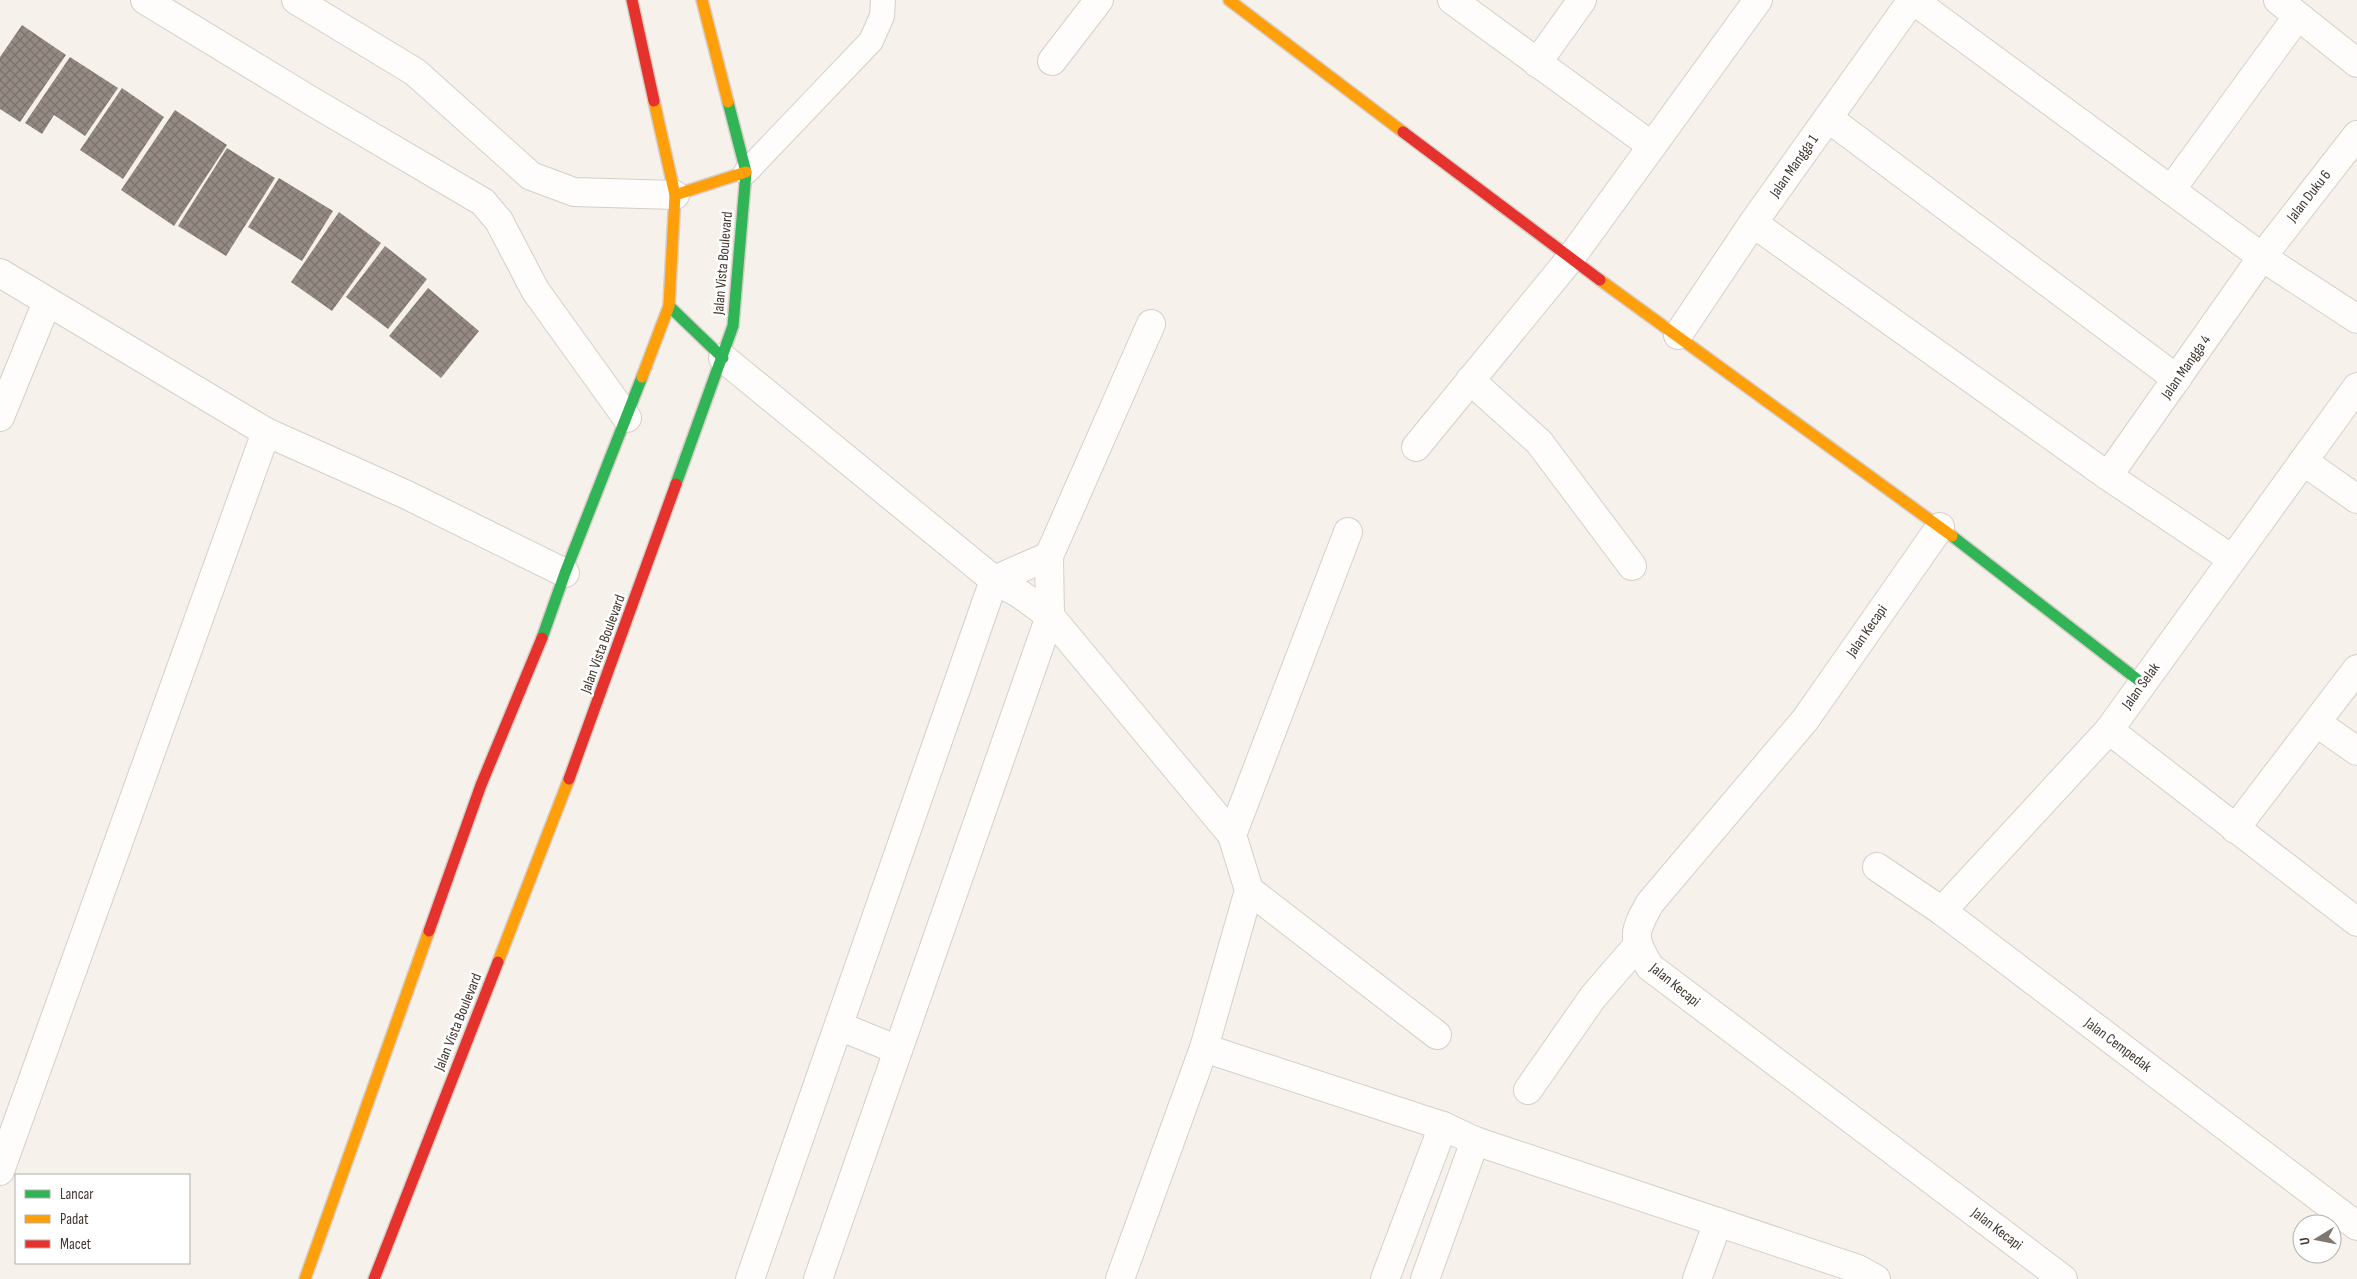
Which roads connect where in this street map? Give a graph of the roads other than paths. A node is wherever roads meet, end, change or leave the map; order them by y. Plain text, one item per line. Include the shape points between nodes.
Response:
1 (145, 0) edge
2 (296, 0) edge
3 (632, 0) edge
4 (702, 0) edge
5 (882, 0) edge
6 (1099, 0) edge
7 (1452, 0) edge
8 (1582, 0) edge
9 (1758, 0) edge
10 (1912, 0) edge
11 (1243, 4) edge
12 (2288, 8) edge
13 (1052, 61) dead end
14 (2357, 62) edge
15 (1536, 63) junction
16 (1828, 118) junction
17 (2357, 135) edge
18 (1652, 146) junction
19 (746, 172) junction
20 (2171, 190) junction
21 (675, 195) junction
22 (1753, 223) junction
23 (2262, 257) junction
24 (1570, 259) junction
25 (0, 273) edge
26 (47, 302) junction
27 (669, 306) junction
28 (2357, 319) edge
29 (1151, 324) dead end
30 (1678, 334) junction
31 (723, 358) junction
32 (2178, 379) junction
33 (1470, 380) junction
34 (2357, 387) edge
35 (0, 417) edge
36 (627, 418) junction
37 (266, 432) junction
38 (1416, 448) dead end
39 (2303, 461) junction
40 (2108, 476) junction
41 (2357, 498) edge
42 (1940, 526) junction
43 (1348, 532) dead end
44 (1049, 556) junction
45 (2232, 559) junction
46 (1632, 566) dead end
47 (565, 573) junction
48 (994, 580) junction
49 (1050, 616) junction
50 (2357, 669) edge
51 (2142, 683) junction
52 (2317, 722) junction
53 (2109, 730) junction
54 (2357, 752) edge
55 (2235, 829) junction
56 (1232, 835) junction
57 (1877, 867) dead end
58 (1250, 890) junction
59 (1942, 911) junction
60 (2357, 922) edge
61 (1637, 946) junction
62 (839, 1026) junction
63 (1437, 1035) dead end
64 (1204, 1048) junction
65 (898, 1050) junction
66 (1528, 1090) dead end
67 (1442, 1126) junction
68 (1475, 1141) junction
69 (0, 1171) edge
70 (1718, 1222) junction
71 (2357, 1226) edge
72 (305, 1279) edge
73 (374, 1279) edge
74 (750, 1279) edge
75 (818, 1279) edge
76 (1120, 1279) edge
77 (1385, 1279) edge
78 (1425, 1279) edge
79 (1697, 1279) edge
80 (1876, 1279) edge
81 (2063, 1279) edge

1 - 36 street via 483,202 499,221 535,290
2 - 21 street via 416,72 531,176 574,192
3 - 21 street
4 - 19 street, Jalan Vista Boulevard
5 - 19 lane via 882,16 871,41
6 - 13 street
7 - 15 street
8 - 15 street
9 - 18 street
10 - 16 street, Jalan Mangga 1
10 - 20 street
11 - 24 street
12 - 14 street
12 - 20 street
15 - 18 street
16 - 22 street, Jalan Mangga 1
16 - 32 street
17 - 23 street, Jalan Duku 6
18 - 24 street
19 - 21 street
19 - 31 street, Jalan Vista Boulevard via 733,326
20 - 23 street
21 - 27 street
22 - 30 street, Jalan Mangga 1
22 - 40 street
23 - 28 street
23 - 32 street, Jalan Mangga 4
24 - 30 street
24 - 33 street
25 - 26 street
26 - 35 street
26 - 37 street
27 - 31 street
27 - 36 street
29 - 44 street
30 - 42 street
31 - 48 street
31 - 73 street, Jalan Vista Boulevard via 557,812
32 - 40 street, Jalan Mangga 4
33 - 38 street
33 - 46 street via 1539,442
34 - 39 street, Jalan Selak
36 - 47 street
37 - 47 street via 407,495
37 - 69 street
39 - 41 street
39 - 45 street, Jalan Selak
40 - 45 street
42 - 51 street
42 - 61 street, Jalan Kecapi via 1805,720 1650,904 1638,924
43 - 56 street
44 - 48 street
44 - 49 street
45 - 51 street, Jalan Selak
47 - 72 street via 550,619 481,785
48 - 49 street
48 - 62 street
49 - 56 street
49 - 65 street
50 - 52 street
51 - 53 street, Jalan Selak
52 - 54 street
52 - 55 street
53 - 55 street
53 - 59 street, Jalan Selak
55 - 60 street
56 - 58 street
57 - 59 street, Jalan Cempedak
58 - 63 street
58 - 64 street
59 - 71 street, Jalan Cempedak
61 - 66 street via 1593,997
61 - 81 street, Jalan Kecapi via 1650,967
62 - 65 street
62 - 74 street
64 - 67 street
64 - 76 street
65 - 75 street
67 - 68 street
67 - 77 street
68 - 70 street
68 - 78 street
70 - 79 street
70 - 80 street via 1858,1269

